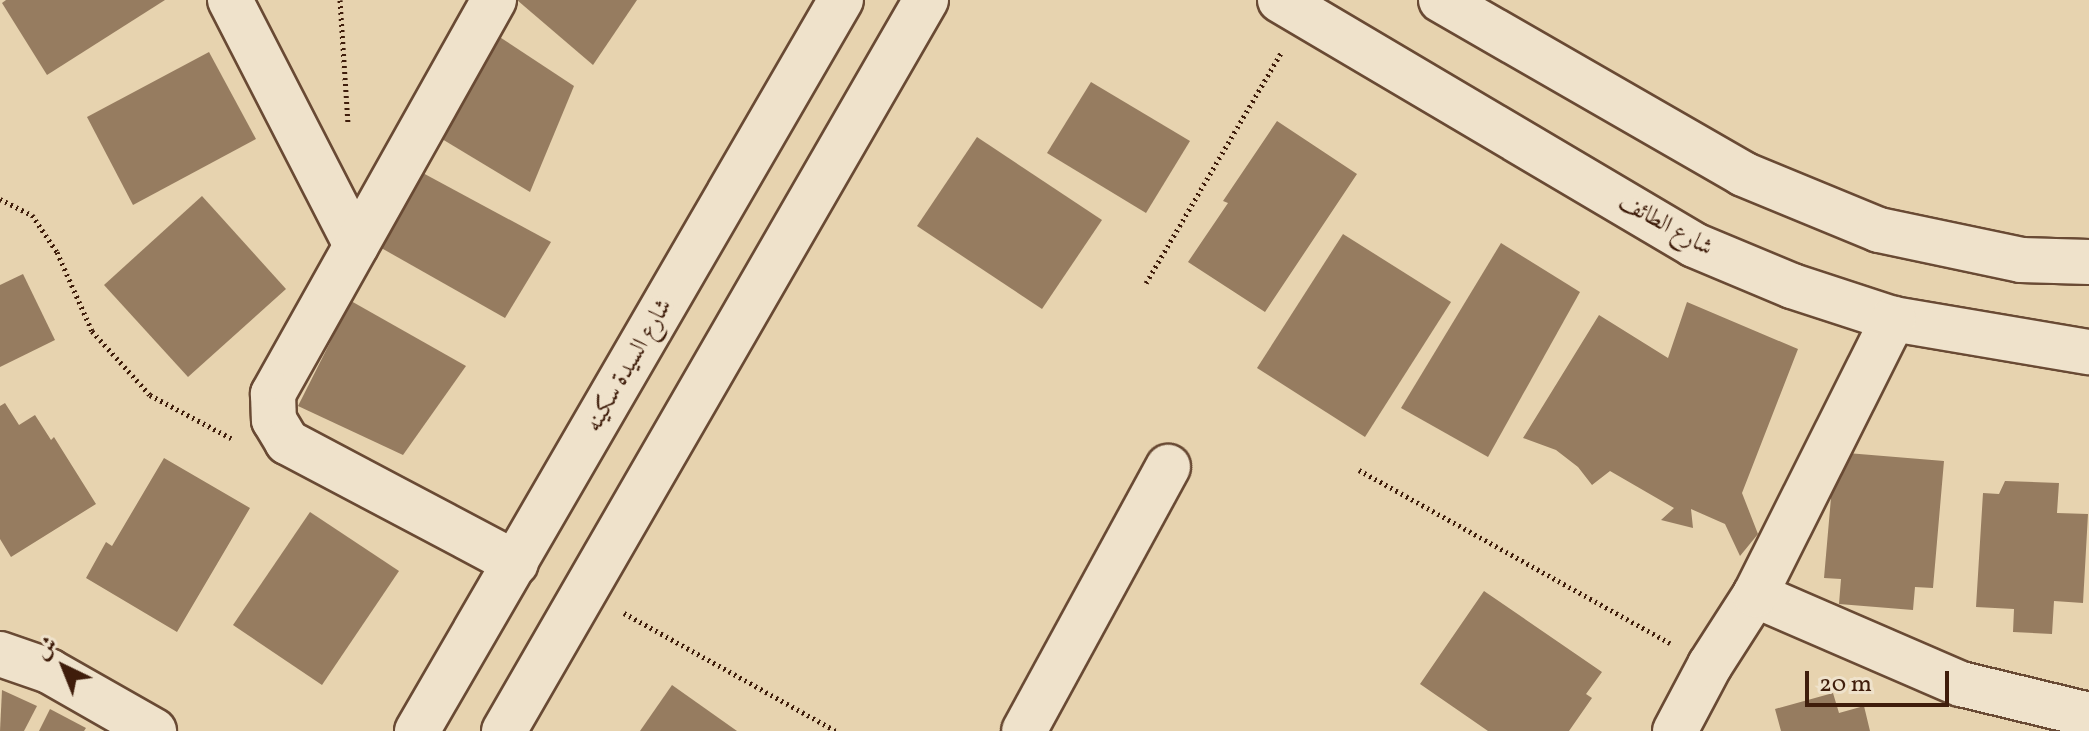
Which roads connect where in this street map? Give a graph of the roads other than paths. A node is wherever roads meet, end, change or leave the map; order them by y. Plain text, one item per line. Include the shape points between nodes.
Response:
1 (230, 0) edge
2 (494, 0) edge
3 (841, 0) edge
4 (926, 0) edge
5 (1441, 0) edge
6 (1292, 7) edge
7 (356, 245) junction
8 (2089, 262) edge
9 (1893, 319) junction
10 (2089, 352) edge
11 (1168, 467) dead end
12 (516, 563) junction
13 (1755, 595) junction
14 (0, 654) edge
15 (2089, 715) edge
16 (154, 731) edge
17 (417, 731) edge
18 (504, 731) edge
19 (1024, 731) edge
20 (1675, 731) edge

1 - 7 street
2 - 7 street
3 - 12 street, شارع السيدة سكينه
4 - 18 street
5 - 8 street via 1743,174 1879,230 2021,260
6 - 9 street, شارع الطائف via 1694,245 1792,286
7 - 12 street via 273,394 274,420 287,442
9 - 10 street, شارع الطائف
9 - 13 street
11 - 19 street
12 - 17 street, شارع السيدة سكينه
13 - 15 street via 1961,684
13 - 20 street
14 - 16 street via 49,671

